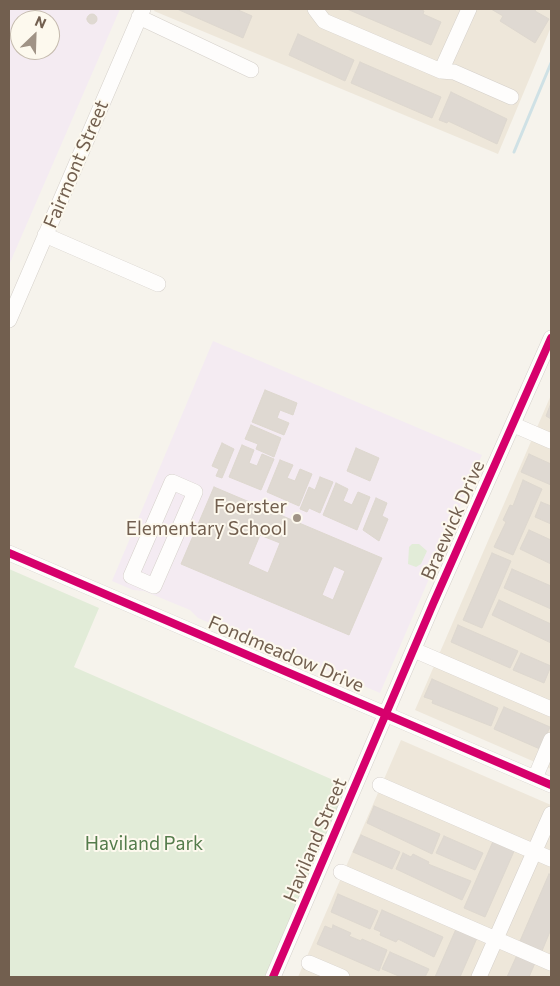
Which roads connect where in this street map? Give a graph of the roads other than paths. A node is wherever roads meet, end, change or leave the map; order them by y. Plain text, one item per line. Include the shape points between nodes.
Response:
1 (315, 9) edge
2 (469, 9) edge
3 (141, 13) edge
4 (251, 70) dead end
5 (441, 71) junction
6 (511, 97) dead end
7 (45, 235) junction
8 (158, 284) dead end
9 (9, 320) edge
10 (551, 338) edge
11 (514, 425) junction
12 (551, 441) edge
13 (9, 553) edge
14 (143, 581) junction
15 (132, 606) junction
16 (414, 650) junction
17 (551, 709) edge
18 (386, 715) junction
19 (551, 740) edge
20 (535, 778) junction
21 (380, 785) dead end
22 (551, 785) edge
23 (551, 814) edge
24 (535, 852) junction
25 (551, 859) edge
26 (341, 872) dead end
27 (496, 939) junction
28 (310, 963) dead end
29 (551, 963) edge
30 (273, 977) edge
31 (342, 977) edge
32 (480, 977) edge

1 - 5 street via 324,21
2 - 5 street
3 - 4 street
3 - 7 street, Fairmont Street
5 - 6 street via 454,72
7 - 8 street
7 - 9 street, Fairmont Street
10 - 11 street, Braewick Drive
11 - 12 street
11 - 16 street, Braewick Drive
13 - 15 street, Fondmeadow Drive
14 - 14 street via 154,586 195,492 172,482 131,576
14 - 15 street
15 - 18 street, Fondmeadow Drive
16 - 17 street
16 - 18 street, Braewick Drive
18 - 20 street, Fondmeadow Drive
18 - 30 street, Haviland Street
19 - 20 street
20 - 22 street, Fondmeadow Drive
21 - 24 street
23 - 24 street
24 - 25 street
24 - 27 street
26 - 27 street
27 - 29 street
27 - 32 street
28 - 31 street

